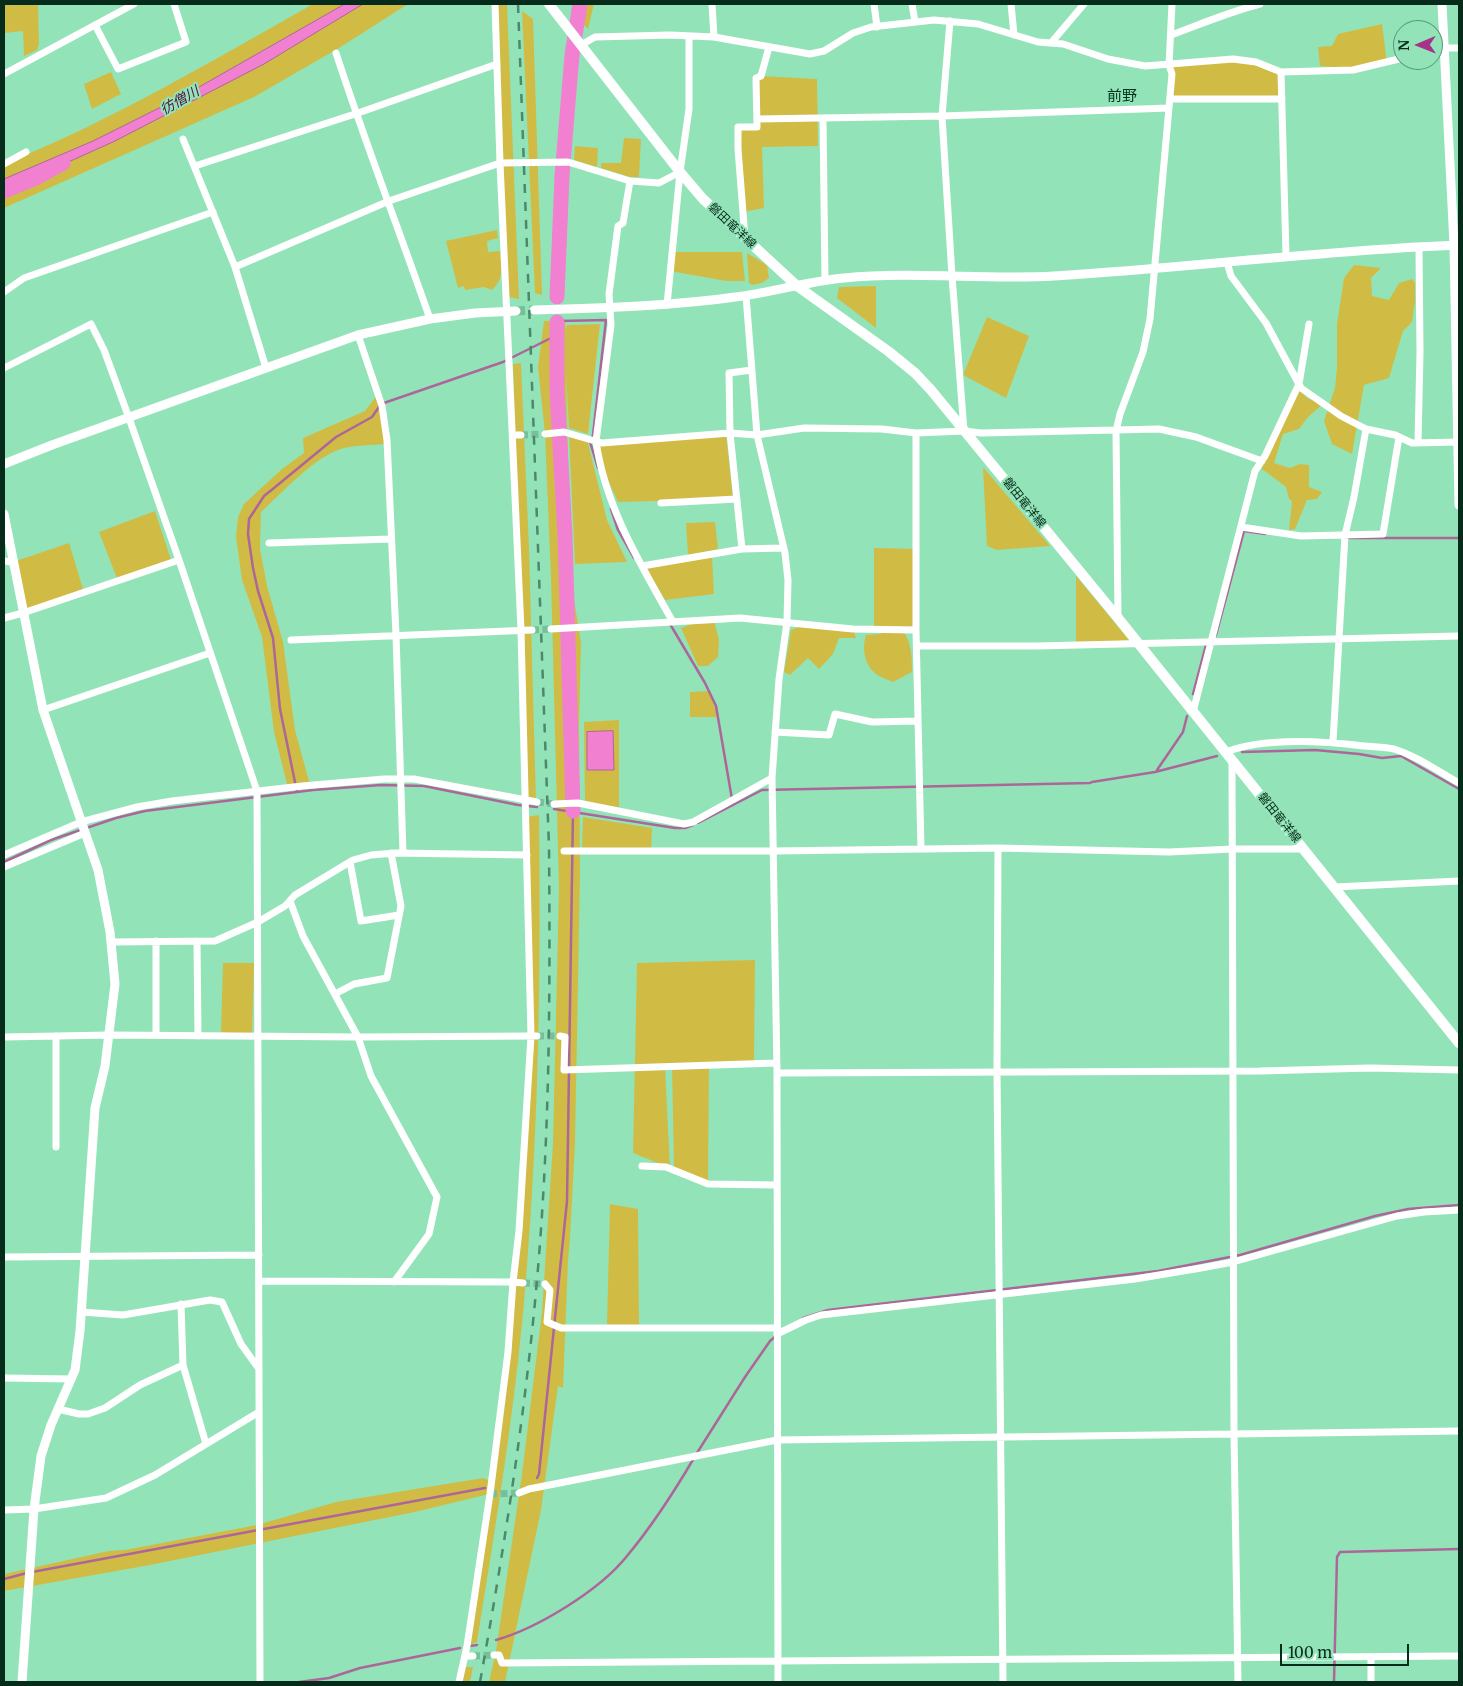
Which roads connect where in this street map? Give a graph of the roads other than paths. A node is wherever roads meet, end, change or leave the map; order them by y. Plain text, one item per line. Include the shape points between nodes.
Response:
1 (134, 4) edge
2 (174, 4) edge
3 (495, 4) edge
4 (549, 4) edge
5 (712, 4) edge
6 (874, 4) edge
7 (912, 4) edge
8 (1011, 4) edge
9 (1084, 4) edge
10 (1172, 4) edge
11 (1260, 4) edge
12 (1442, 4) edge
13 (915, 22) junction
14 (950, 22) junction
15 (95, 25) junction
16 (877, 27) junction
17 (1171, 34) junction
18 (1014, 35) junction
19 (689, 36) junction
20 (714, 37) junction
21 (1051, 43) junction
22 (581, 45) junction
23 (769, 47) junction
24 (1444, 47) junction
25 (1459, 48) edge
26 (336, 53) dead end
27 (1393, 60) edge
28 (497, 64) junction
29 (1170, 65) junction
30 (1281, 72) junction
31 (4, 74) edge
32 (1170, 99) junction
33 (1282, 99) junction
34 (1169, 108) junction
35 (356, 113) junction
36 (942, 116) junction
37 (823, 118) junction
38 (757, 119) junction
39 (183, 139) dead end
40 (26, 152) dead end
41 (500, 163) junction
42 (4, 164) edge
43 (195, 166) junction
44 (680, 172) junction
45 (630, 181) junction
46 (389, 201) junction
47 (213, 212) junction
48 (744, 238) junction
49 (1456, 245) edge
50 (1419, 248) junction
51 (1286, 256) junction
52 (1227, 262) junction
53 (235, 267) junction
54 (1155, 269) junction
55 (952, 276) junction
56 (825, 281) junction
57 (797, 286) junction
58 (4, 292) edge
59 (746, 296) junction
60 (667, 305) junction
61 (610, 308) junction
62 (534, 310) tunnel mouth
63 (512, 311) junction
64 (430, 319) junction
65 (1309, 324) dead end
66 (358, 335) junction
67 (4, 368) edge
68 (266, 368) junction
69 (752, 370) junction
70 (1299, 384) junction
71 (129, 418) junction
72 (1366, 429) junction
73 (964, 431) junction
74 (1116, 431) junction
75 (730, 433) junction
76 (916, 433) junction
77 (545, 434) tunnel mouth
78 (757, 435) junction
79 (1399, 436) junction
80 (596, 441) junction
81 (1459, 442) edge
82 (1418, 443) junction
83 (1262, 461) junction
84 (4, 464) edge
85 (737, 499) junction
86 (662, 503) dead end
87 (1459, 505) edge
88 (4, 514) edge
89 (1241, 527) junction
90 (1345, 535) junction
91 (391, 540) junction
92 (269, 543) dead end
93 (783, 548) junction
94 (742, 549) junction
95 (179, 560) junction
96 (8, 562) edge
97 (642, 566) junction
98 (23, 613) junction
99 (4, 618) edge
100 (1118, 618) junction
101 (673, 622) junction
102 (787, 622) junction
103 (552, 628) tunnel mouth
104 (521, 630) junction
105 (532, 630) tunnel mouth
106 (916, 630) junction
107 (396, 635) junction
108 (1459, 636) edge
109 (1339, 639) junction
110 (291, 640) dead end
111 (1211, 641) junction
112 (1137, 643) junction
113 (917, 646) junction
114 (210, 653) junction
115 (43, 710) junction
116 (1193, 712) junction
117 (918, 721) junction
118 (775, 732) junction
119 (1333, 742) junction
120 (1229, 755) junction
121 (772, 778) junction
122 (400, 779) junction
123 (1459, 783) edge
124 (257, 791) junction
125 (526, 800) junction
126 (537, 802) tunnel mouth
127 (554, 804) tunnel mouth
128 (80, 822) junction
129 (85, 833) junction
130 (998, 848) junction
131 (921, 849) junction
132 (1232, 849) junction
133 (1304, 849) junction
134 (564, 852) dead end
135 (774, 852) junction
136 (391, 853) junction
137 (403, 853) junction
138 (4, 855) edge
139 (527, 855) junction
140 (350, 862) junction
141 (4, 867) edge
142 (1459, 881) edge
143 (1335, 887) junction
144 (290, 901) junction
145 (399, 915) junction
146 (258, 922) junction
147 (197, 941) junction
148 (111, 942) junction
149 (156, 942) junction
150 (335, 994) junction
151 (110, 1035) junction
152 (156, 1035) junction
153 (56, 1036) junction
154 (198, 1036) junction
155 (258, 1036) junction
156 (534, 1036) junction
157 (560, 1036) dead end
158 (4, 1037) edge
159 (358, 1037) junction
160 (1459, 1043) edge
161 (776, 1062) junction
162 (1459, 1070) edge
163 (998, 1071) junction
164 (1232, 1071) junction
165 (777, 1073) junction
166 (56, 1147) dead end
167 (642, 1166) dead end
168 (777, 1185) junction
169 (1459, 1210) edge
170 (259, 1255) junction
171 (85, 1256) junction
172 (4, 1257) edge
173 (1233, 1262) junction
174 (259, 1282) junction
175 (394, 1282) junction
176 (513, 1282) junction
177 (523, 1284) tunnel mouth
178 (545, 1284) dead end
179 (999, 1294) junction
180 (181, 1304) junction
181 (81, 1312) junction
182 (777, 1331) junction
183 (183, 1365) junction
184 (259, 1369) junction
185 (4, 1378) edge
186 (71, 1379) junction
187 (58, 1409) junction
188 (259, 1412) junction
189 (1459, 1431) edge
190 (1234, 1434) junction
191 (1001, 1437) junction
192 (777, 1440) junction
193 (206, 1444) junction
194 (519, 1493) tunnel mouth
195 (34, 1509) junction
196 (4, 1510) edge
197 (494, 1655) tunnel mouth
198 (465, 1656) junction
199 (473, 1656) tunnel mouth
200 (1459, 1656) edge
201 (1371, 1657) junction
202 (1238, 1658) junction
203 (1004, 1660) junction
204 (778, 1661) junction
205 (22, 1682) edge
206 (260, 1682) edge
207 (459, 1682) edge
208 (778, 1682) edge
209 (1003, 1682) edge
210 (1238, 1682) edge
211 (1371, 1682) edge

1 - 15 street
2 - 15 street via 186,42 118,69
3 - 28 street
4 - 22 main road, 磐田竜洋線
5 - 20 street
6 - 16 street
7 - 13 street
8 - 18 street
9 - 21 street
10 - 17 street
11 - 17 street
12 - 24 street
13 - 14 street
13 - 16 street
14 - 18 street via 978,24
14 - 36 street
15 - 31 street
16 - 23 street via 853,33 824,51 810,54
17 - 29 street
18 - 21 street
19 - 20 street
19 - 22 street via 595,37
19 - 44 street via 689,109
20 - 23 street
21 - 29 street via 1122,62 1144,66
22 - 44 main road, 磐田竜洋線
23 - 38 street via 761,76 756,78
24 - 25 street
24 - 49 street
26 - 35 street
27 - 30 street via 1353,70
28 - 35 street
28 - 41 street
29 - 30 street via 1233,59 1256,62
29 - 32 street
30 - 33 street
32 - 33 street
32 - 34 street
33 - 51 street
34 - 36 street
34 - 54 street
35 - 43 street
35 - 46 street
36 - 37 street
36 - 55 street
37 - 38 street
37 - 56 street
38 - 48 street via 757,127 738,127
39 - 43 street
40 - 42 street
41 - 45 street via 568,162
41 - 46 street
41 - 63 street
43 - 47 street
44 - 45 street via 659,183
44 - 48 main road, 磐田竜洋線
44 - 60 street
45 - 61 street via 623,223 618,226
46 - 53 street
46 - 64 street
47 - 53 street
47 - 58 street via 24,278
48 - 57 main road, 磐田竜洋線
49 - 50 street
49 - 81 street
50 - 51 street
50 - 82 street
51 - 52 street
52 - 54 street
52 - 70 street via 1231,276 1266,323
53 - 68 street
54 - 55 street via 1031,278
54 - 74 street via 1144,352
55 - 56 street
55 - 73 street
56 - 57 street
57 - 59 street
57 - 73 main road, 磐田竜洋線 via 915,372
59 - 60 street
59 - 69 street
60 - 61 street
61 - 62 street
61 - 80 street via 611,325
63 - 64 street
63 - 104 street
64 - 66 street
65 - 70 street
66 - 68 street
66 - 91 street via 382,406 387,440
67 - 71 street via 91,324
68 - 71 street
69 - 75 street via 728,373
69 - 78 street
70 - 72 street via 1341,416
70 - 83 street
71 - 84 street
71 - 95 street
72 - 79 street
72 - 90 street
73 - 74 street
73 - 76 street
73 - 100 main road, 磐田竜洋線
74 - 83 street via 1159,430 1196,437
74 - 100 street
75 - 78 street
75 - 80 street
75 - 85 street
76 - 78 street via 804,428
76 - 106 street
77 - 80 street via 564,432
78 - 93 street
79 - 82 street
79 - 90 street via 1383,534
80 - 97 street via 598,458 620,524
81 - 82 street
81 - 87 street
83 - 89 street via 1255,471
85 - 86 street
85 - 94 street
88 - 96 street
89 - 90 street via 1301,536
89 - 111 street
90 - 109 street
91 - 92 street
91 - 107 street
93 - 94 street
93 - 102 street via 788,580
94 - 97 street
95 - 98 street
95 - 114 street
96 - 98 street
97 - 101 street
98 - 99 street
98 - 115 street
100 - 112 main road, 磐田竜洋線
101 - 102 street via 740,618
101 - 103 street
102 - 106 street via 853,629
102 - 118 street
104 - 105 street
104 - 107 street
104 - 125 street
106 - 113 street
107 - 110 street
107 - 122 street
108 - 109 street
109 - 111 street
109 - 119 street
111 - 112 street
111 - 116 street
112 - 113 street
112 - 116 main road, 磐田竜洋線
113 - 117 street
114 - 115 street
114 - 124 street
115 - 128 street
116 - 120 main road, 磐田竜洋線
117 - 118 street via 872,722 834,714 829,735
117 - 131 street
118 - 121 street
119 - 120 street via 1278,742 1237,748
119 - 123 street via 1393,749
120 - 132 street
120 - 133 main road, 磐田竜洋線
121 - 127 street via 684,824 578,803
121 - 135 street
122 - 124 street
122 - 125 street
122 - 137 street
124 - 128 street via 137,807
124 - 146 street
125 - 126 street
125 - 139 street
128 - 129 street
128 - 138 street
129 - 141 street
129 - 148 street via 98,870
130 - 131 street
130 - 132 street via 1169,852
130 - 163 street
131 - 135 street
132 - 133 street
132 - 164 street
133 - 143 main road, 磐田竜洋線
134 - 135 street
135 - 161 street
136 - 137 street
136 - 140 street
136 - 145 street via 401,906
137 - 139 street
139 - 156 street
140 - 144 street via 295,894
140 - 145 street via 361,921
142 - 143 street
143 - 160 main road, 磐田竜洋線
144 - 146 street
144 - 150 street via 303,936
145 - 150 street via 387,978 354,984
146 - 147 street via 215,941
146 - 155 street
147 - 149 street
147 - 154 street
148 - 149 street
148 - 151 street via 115,984
149 - 152 street
150 - 159 street
151 - 152 street
151 - 153 street
151 - 171 street via 106,1066 94,1108
152 - 154 street
153 - 158 street
153 - 166 street
154 - 155 street
155 - 159 street
155 - 170 street
156 - 159 street
156 - 176 street
157 - 161 street via 565,1037 564,1070
159 - 175 street via 371,1076 437,1197 429,1234
161 - 165 street
162 - 164 street
163 - 164 street
163 - 165 street
163 - 179 street
164 - 173 street
165 - 168 street
167 - 168 street via 666,1167 708,1184
168 - 182 street
169 - 173 street via 1397,1216
170 - 171 street
170 - 174 street
171 - 172 street
171 - 181 street
173 - 179 street via 1135,1279
173 - 190 street
174 - 175 street
174 - 184 street
175 - 176 street
176 - 177 street
176 - 198 street via 508,1352 490,1494
178 - 182 street via 550,1290 547,1322 561,1328
179 - 182 street via 821,1315
179 - 191 street
180 - 181 street via 123,1315
180 - 183 street
180 - 184 street via 210,1300 222,1302 241,1344
181 - 186 street via 75,1370
182 - 192 street
183 - 187 street via 88,1414
183 - 193 street
184 - 188 street
185 - 186 street
186 - 187 street
187 - 195 street via 41,1456
188 - 193 street
188 - 206 street
189 - 190 street
190 - 191 street
190 - 202 street
191 - 192 street
191 - 203 street
192 - 194 street
192 - 204 street
193 - 195 street via 155,1475 106,1498
195 - 196 street
195 - 205 street
197 - 204 street via 499,1655 502,1663
198 - 199 street
198 - 207 street
200 - 201 street
201 - 202 street
201 - 211 street
202 - 203 street
202 - 210 street
203 - 204 street
203 - 209 street
204 - 208 street

